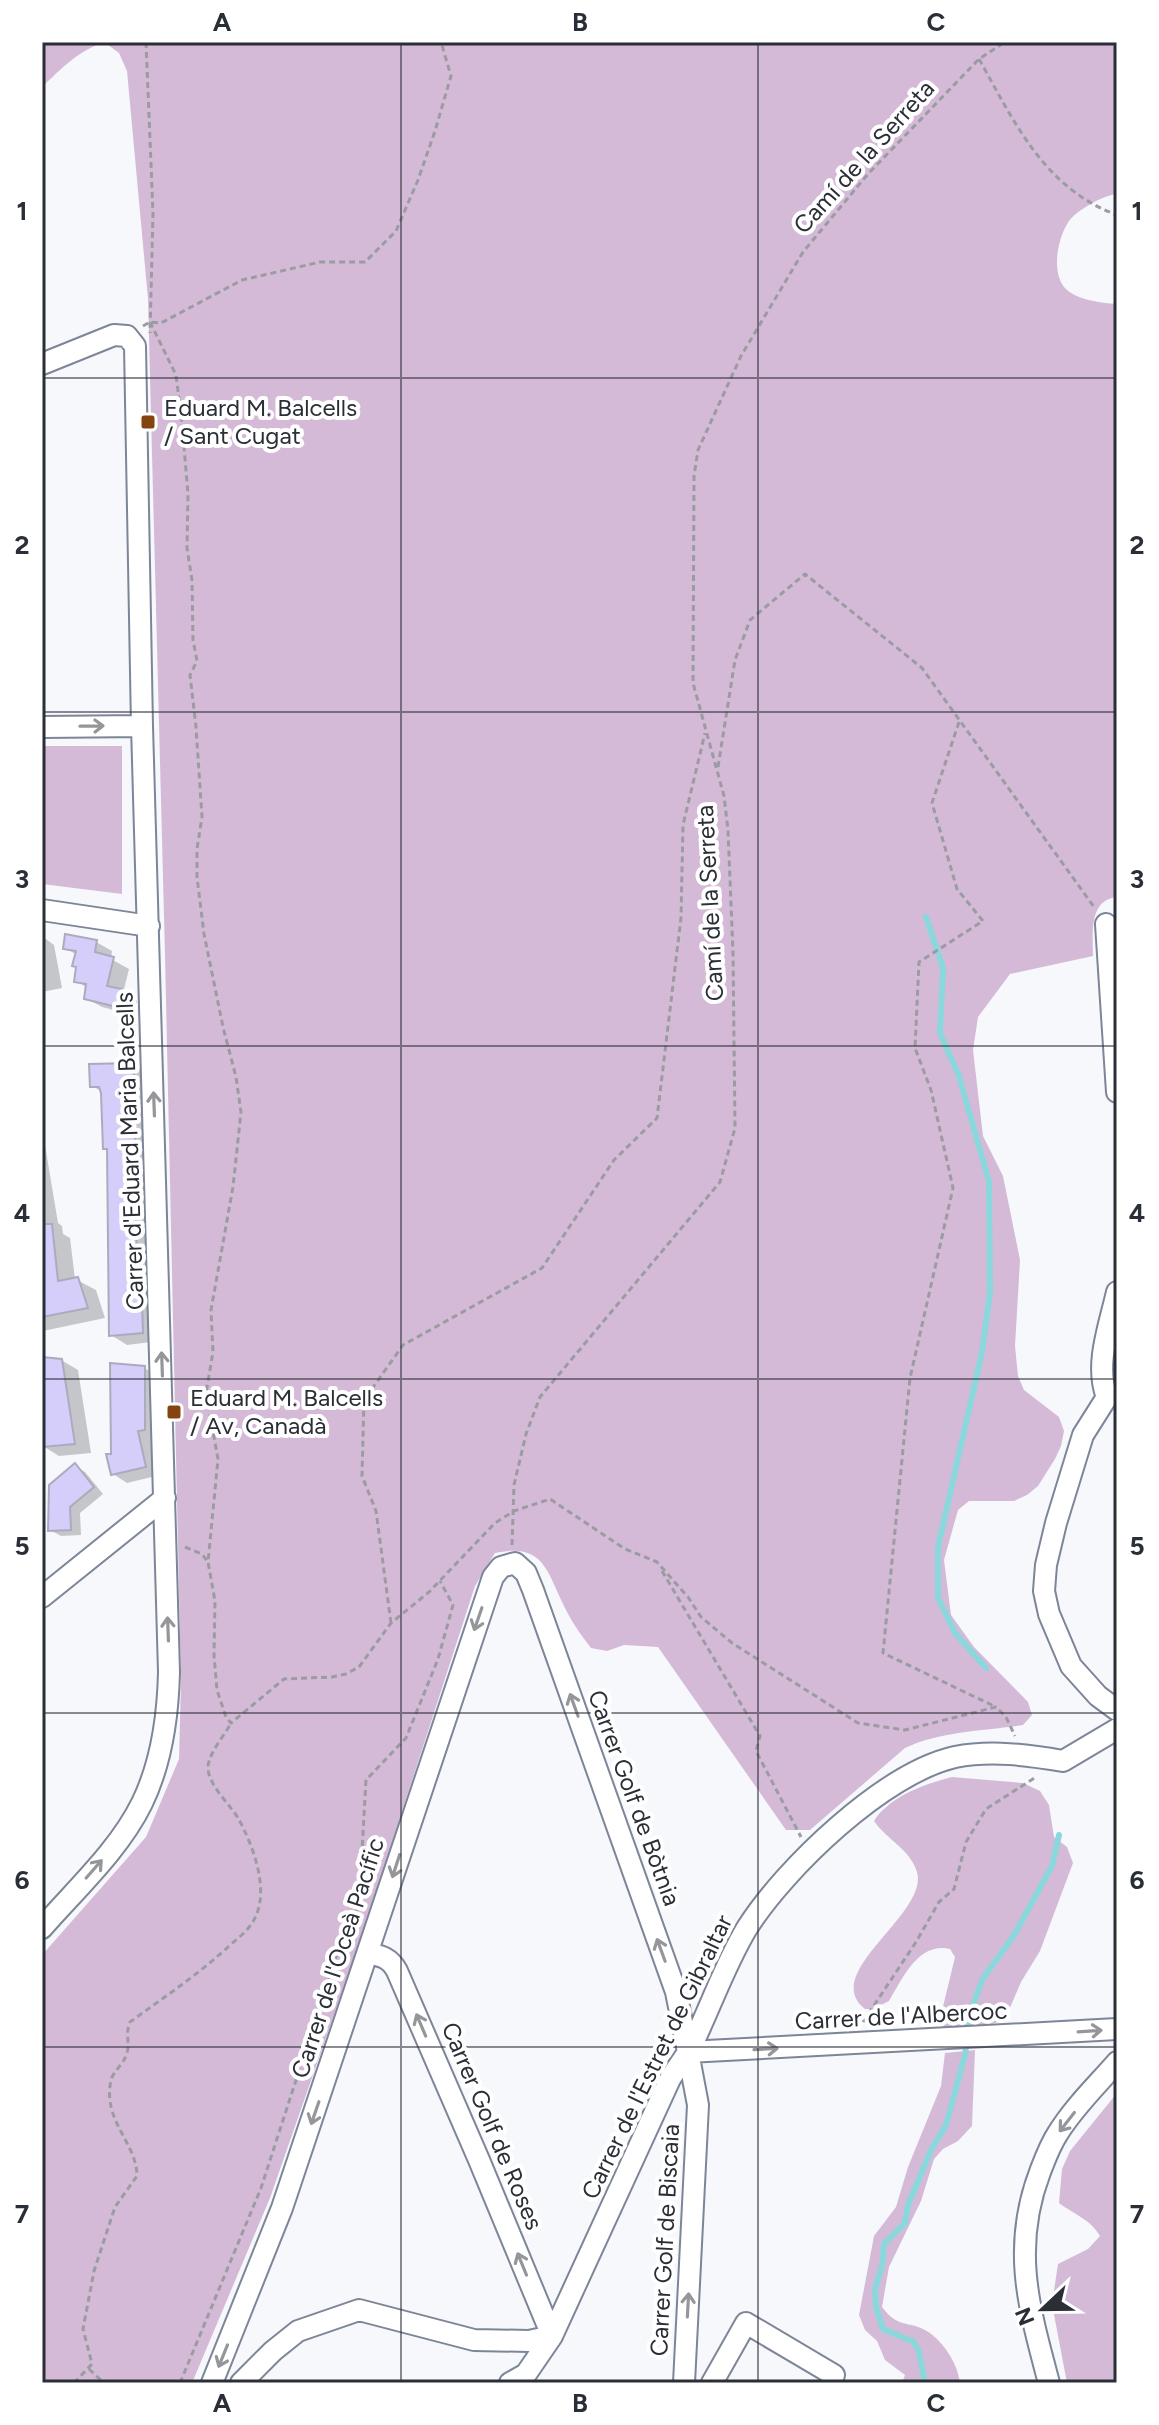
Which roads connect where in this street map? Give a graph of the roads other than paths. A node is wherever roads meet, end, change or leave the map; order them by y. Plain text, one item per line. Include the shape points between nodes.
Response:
1 (42, 364) edge
2 (142, 726) junction
3 (42, 727) edge
4 (42, 910) edge
5 (1106, 924) road end
6 (149, 926) junction
7 (1117, 1092) edge
8 (1117, 1292) edge
9 (1112, 1393) edge
10 (165, 1498) junction
11 (515, 1564) joint
12 (42, 1597) edge
13 (1117, 1710) edge
14 (1117, 1729) edge
15 (42, 1928) edge
16 (368, 1953) junction
17 (1117, 2029) edge
18 (688, 2052) junction
19 (1117, 2062) edge
20 (552, 2336) junction
21 (834, 2375) dead end
22 (212, 2383) edge
23 (241, 2383) edge
24 (510, 2383) edge
25 (684, 2383) edge
26 (712, 2383) edge
27 (1049, 2383) edge

1 - 2 street, Carrer d'Eduard Maria Balcells via 114,335 127,336 135,346
3 -> 2 street
2 - 6 street, Carrer d'Eduard Maria Balcells
4 - 6 street
5 - 7 street
10 -> 6 street, Carrer d'Eduard Maria Balcells
8 - 9 street via 1101,1377
9 - 13 street via 1083,1435 1056,1523 1044,1591 1071,1666
10 - 12 street
15 -> 10 street, Carrer d'Eduard Maria Balcells via 115,1845 142,1804 159,1760 169,1685
11 -> 16 street, Carrer de l'Oceà Pacífic via 496,1570 493,1577
18 -> 11 street, Carrer Golf de Bòtnia via 676,1992 533,1590
14 - 18 street, Carrer de l'Estret de Gibraltar via 1063,1761 1034,1755 967,1755 930,1765 883,1791 810,1854 748,1927
20 -> 16 street, Carrer Golf de Roses via 397,1971 384,1956
16 -> 22 street, Carrer de l'Oceà Pacífic via 282,2208
18 -> 17 street, Carrer de l'Albercoc
18 - 20 street, Carrer de l'Estret de Gibraltar via 670,2079
25 -> 18 street, Carrer Golf de Biscaia via 698,2105
19 -> 27 street via 1056,2136 1026,2219 1025,2281
20 - 23 street via 474,2340 359,2310 298,2331
20 - 24 street, Carrer de l'Estret de Gibraltar via 526,2374
21 - 26 street via 746,2323

